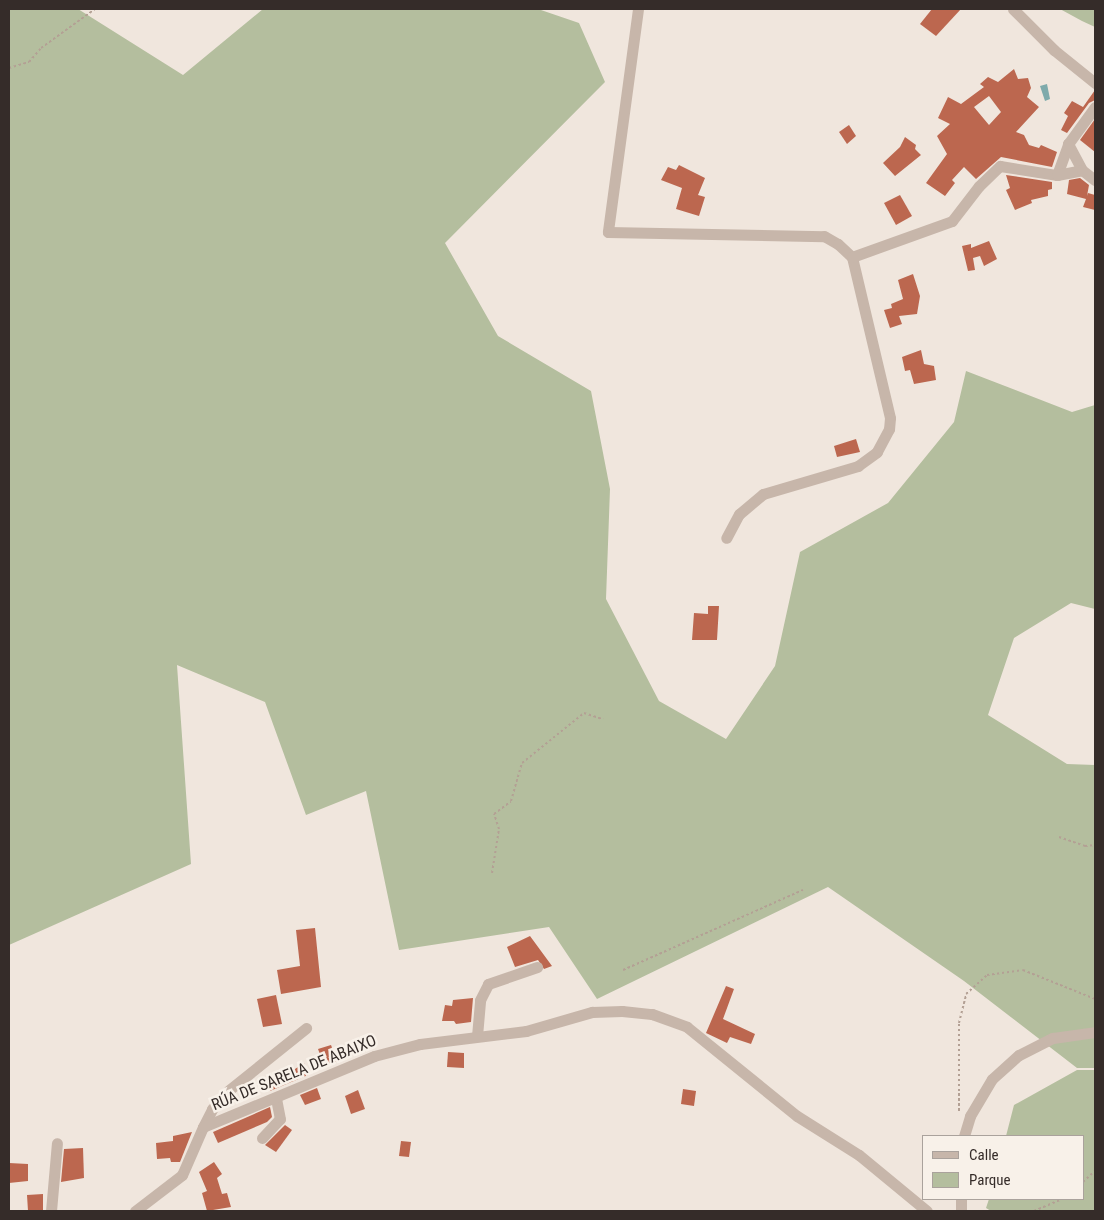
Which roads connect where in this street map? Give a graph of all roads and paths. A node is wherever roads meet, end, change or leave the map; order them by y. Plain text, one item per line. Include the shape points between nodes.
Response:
1 (95, 9) edge
2 (638, 9) edge
3 (1014, 9) edge
4 (9, 68) edge
5 (1095, 83) edge
6 (1095, 107) edge
7 (1068, 144) junction
8 (1056, 175) junction
9 (1091, 176) edge
10 (852, 258) junction
11 (726, 538) dead end
12 (603, 719) dead end
13 (1059, 837) dead end
14 (1095, 845) edge
15 (492, 873) dead end
16 (804, 890) dead end
17 (538, 967) dead end
18 (623, 970) dead end
19 (1095, 999) edge
20 (306, 1028) dead end
21 (1095, 1032) edge
22 (477, 1036) junction
23 (276, 1098) junction
24 (203, 1127) junction
25 (964, 1134) edge
26 (262, 1138) dead end
27 (58, 1143) dead end
28 (1095, 1172) edge
29 (1084, 1181) edge
30 (1060, 1200) edge
31 (51, 1211) edge
32 (135, 1211) edge
33 (927, 1211) edge
34 (1034, 1211) edge

1 - 4 path via 41,48 29,62
2 - 10 street via 608,232 824,236
3 - 5 street via 1054,50
6 - 7 street
7 - 8 street
7 - 9 street
8 - 9 street
8 - 10 street via 1000,166 952,220
10 - 11 street via 883,378 889,429 877,452 858,466 763,494 739,514
12 - 15 path via 584,713 522,763 511,801 494,814 499,829
13 - 14 path via 1085,846
16 - 18 path
17 - 22 street via 488,984 480,1000
19 - 25 path via 1023,970 987,975 966,994 959,1023 958,1107
20 - 24 street, RÚA DE SARELA DE ABAIXO via 229,1090 212,1109
21 - 25 street via 1053,1038 1018,1055 992,1079
22 - 23 street, RÚA DE SARELA DE ABAIXO via 420,1044 374,1056
22 - 33 street, RÚA DE SARELA DE ABAIXO via 526,1031 592,1012 622,1010 670,1019 716,1048 797,1116 859,1155
23 - 24 street, RÚA DE SARELA DE ABAIXO
23 - 26 street via 280,1119
24 - 32 street, RÚA DE SARELA DE ABAIXO via 182,1175
27 - 31 street
28 - 29 path
30 - 34 path

